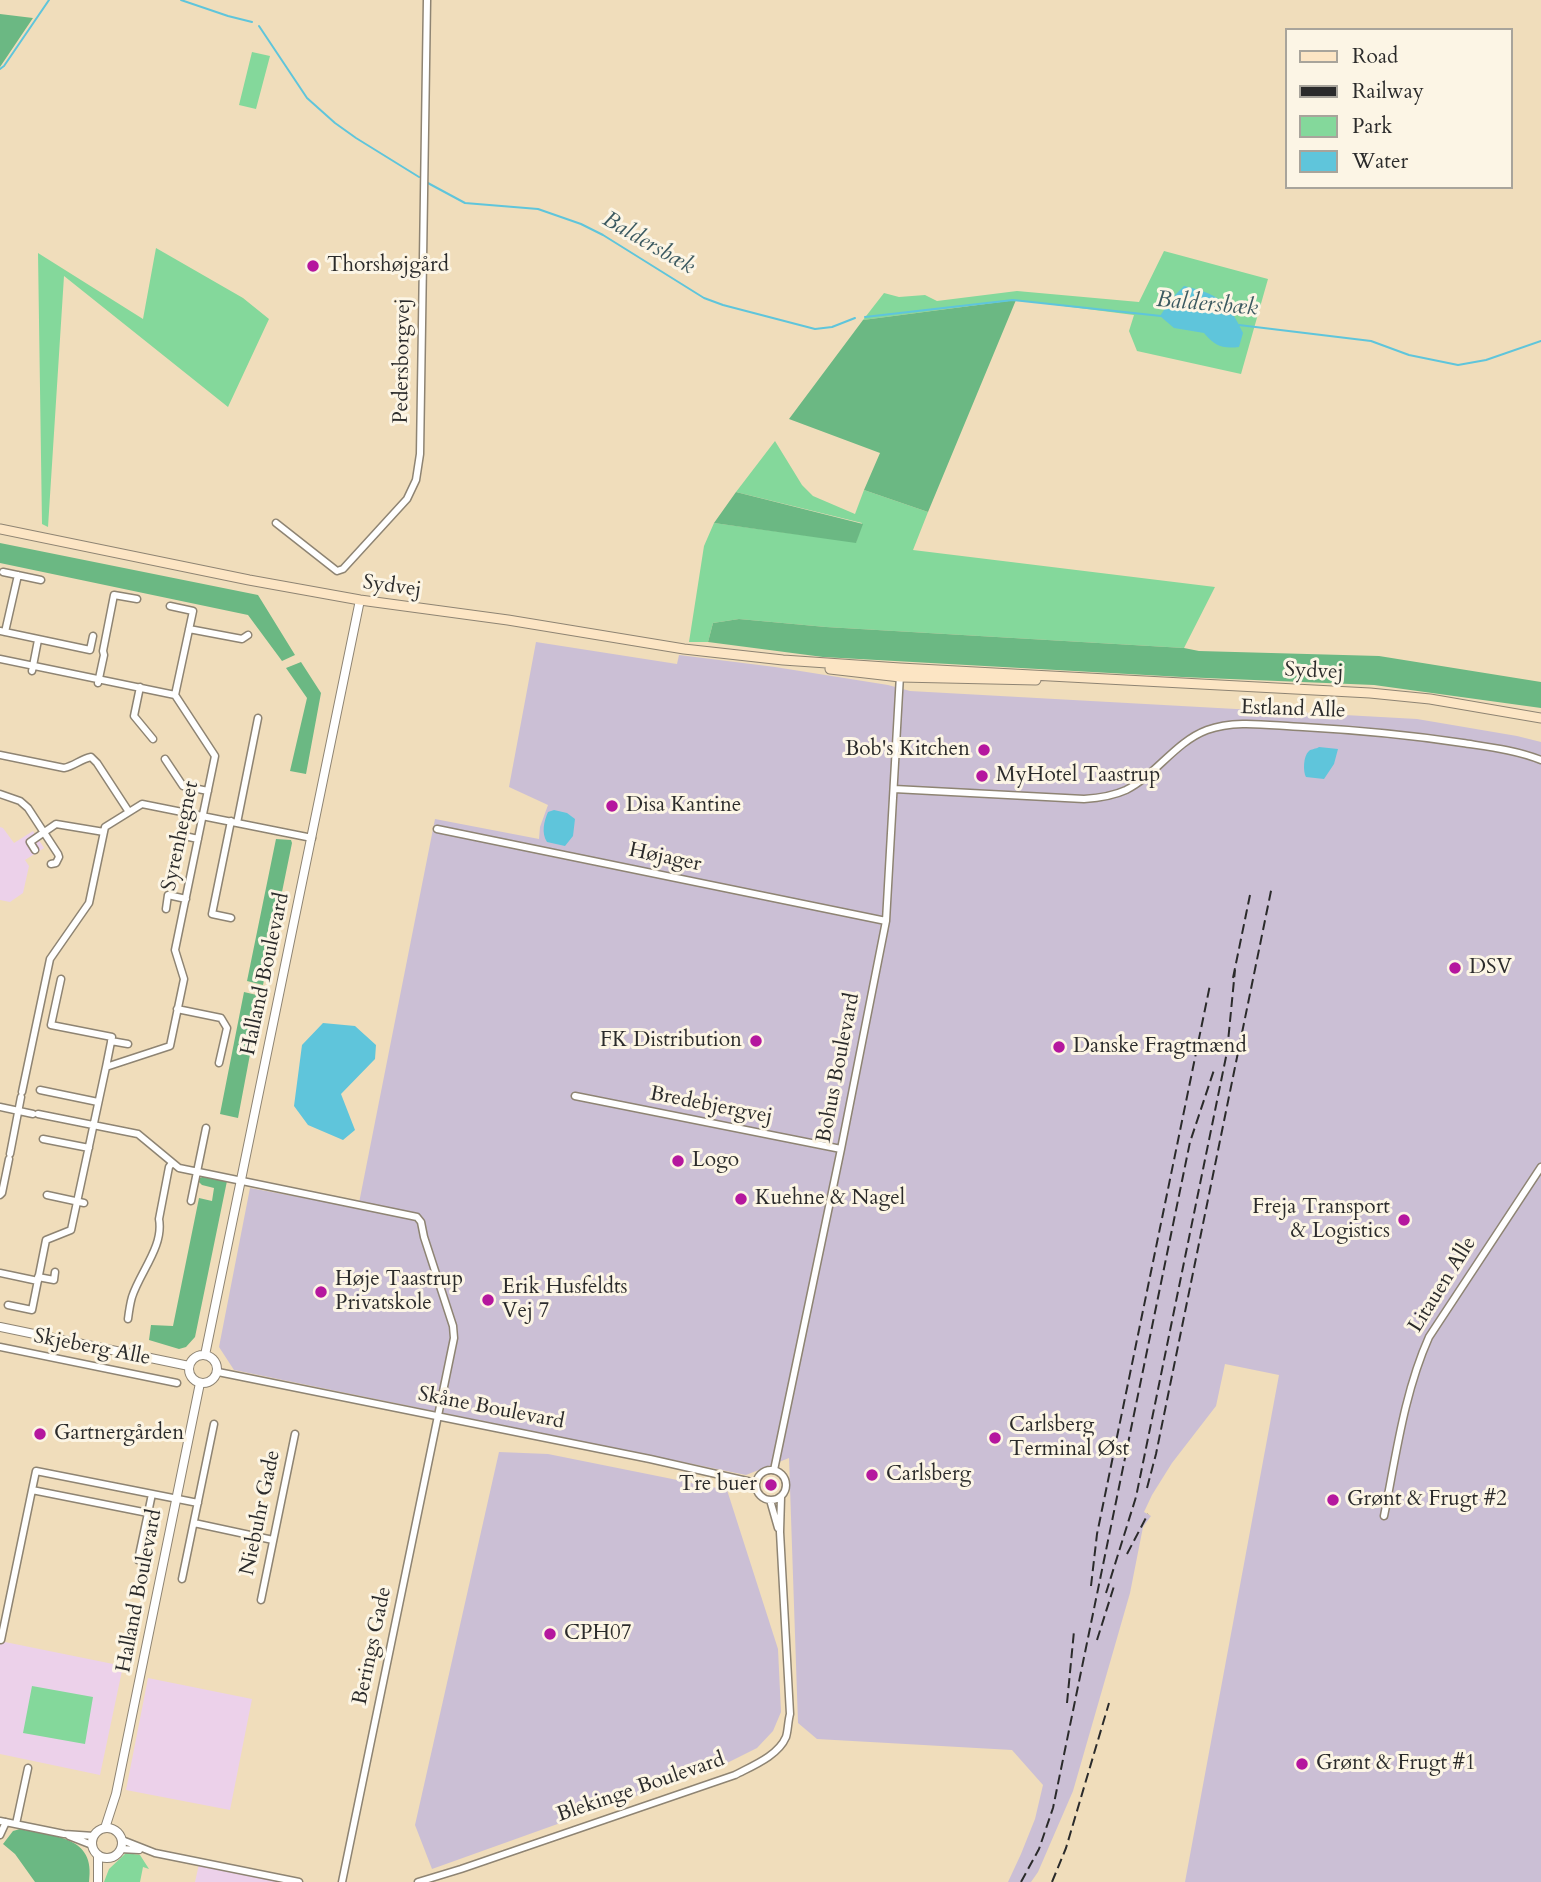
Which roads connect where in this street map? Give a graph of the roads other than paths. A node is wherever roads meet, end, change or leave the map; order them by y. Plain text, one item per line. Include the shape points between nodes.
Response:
1 (426, 0) edge
2 (276, 523) dead end
3 (0, 530) edge
4 (4, 572) dead end
5 (18, 575) junction
6 (41, 580) dead end
7 (137, 599) dead end
8 (360, 600) junction
9 (170, 606) dead end
10 (189, 629) junction
11 (3, 632) edge
12 (248, 635) dead end
13 (93, 636) dead end
14 (38, 639) junction
15 (0, 659) edge
16 (32, 668) junction
17 (900, 673) junction
18 (98, 681) junction
19 (140, 687) junction
20 (175, 695) junction
21 (258, 718) dead end
22 (1541, 718) edge
23 (153, 739) dead end
24 (0, 755) edge
25 (165, 759) dead end
26 (1541, 760) edge
27 (894, 789) junction
28 (208, 791) junction
29 (0, 794) edge
30 (129, 812) junction
31 (202, 816) junction
32 (234, 822) junction
33 (437, 830) dead end
34 (44, 831) junction
35 (104, 832) junction
36 (312, 838) junction
37 (198, 839) junction
38 (34, 850) dead end
39 (177, 851) dead end
40 (51, 864) dead end
41 (186, 899) junction
42 (166, 909) dead end
43 (231, 918) dead end
44 (886, 921) junction
45 (61, 979) dead end
46 (177, 1009) junction
47 (111, 1041) junction
48 (128, 1044) dead end
49 (219, 1063) dead end
50 (106, 1067) junction
51 (40, 1090) dead end
52 (575, 1096) dead end
53 (98, 1102) junction
54 (0, 1107) edge
55 (19, 1111) junction
56 (93, 1125) junction
57 (206, 1128) dead end
58 (43, 1139) dead end
59 (89, 1148) junction
60 (841, 1149) junction
61 (172, 1163) junction
62 (1541, 1167) edge
63 (197, 1172) junction
64 (242, 1181) junction
65 (0, 1195) edge
66 (47, 1195) dead end
67 (191, 1201) dead end
68 (81, 1203) junction
69 (55, 1272) dead end
70 (0, 1273) edge
71 (38, 1279) junction
72 (8, 1305) dead end
73 (128, 1319) dead end
74 (0, 1327) edge
75 (0, 1347) edge
76 (205, 1354) junction
77 (189, 1366) junction
78 (218, 1372) junction
79 (177, 1383) dead end
80 (200, 1383) junction
81 (438, 1416) junction
82 (214, 1424) dead end
83 (295, 1434) dead end
84 (774, 1470) junction
85 (756, 1483) junction
86 (32, 1490) junction
87 (152, 1494) junction
88 (780, 1497) junction
89 (176, 1498) junction
90 (770, 1500) junction
91 (198, 1503) junction
92 (148, 1513) junction
93 (1384, 1516) dead end
94 (194, 1523) junction
95 (780, 1532) junction
96 (273, 1539) junction
97 (138, 1560) dead end
98 (182, 1579) dead end
99 (261, 1600) dead end
100 (1, 1640) edge
101 (28, 1768) dead end
102 (3, 1821) edge
103 (16, 1824) junction
104 (109, 1829) junction
105 (0, 1835) edge
106 (93, 1840) junction
107 (121, 1845) junction
108 (98, 1855) junction
109 (108, 1857) junction
110 (299, 1882) edge
111 (342, 1882) edge
112 (418, 1882) edge

1 - 2 street, Pedersborgvej via 416,480 407,499 337,571
3 - 8 main road, Sydvej
4 - 5 street
5 - 6 street
5 - 11 street
7 - 18 street via 114,595
8 - 17 main road, Sydvej via 848,672
8 - 36 street, Halland Boulevard
9 - 10 street via 193,611
10 - 12 street via 242,639
10 - 20 street
11 - 14 street
13 - 14 street via 90,650
14 - 16 street
15 - 16 street
16 - 18 street
17 - 22 main road, Sydvej via 1370,693
17 - 27 street, Bohus Boulevard
18 - 19 street
19 - 20 street
19 - 23 street via 134,716
20 - 28 street, Syrenhegnet via 215,756
21 - 32 street
24 - 30 street via 64,768 91,757
25 - 28 street via 183,786
26 - 27 street, Estland Alle via 1425,737 1237,724 1205,731 1128,789 1100,798
27 - 44 street, Bohus Boulevard
28 - 31 street, Syrenhegnet
29 - 34 street via 20,800
30 - 31 street via 142,804
30 - 35 street
31 - 32 street
31 - 37 street, Syrenhegnet
32 - 36 street
32 - 43 street via 212,914
33 - 44 street, Højager
34 - 35 street via 56,824
34 - 38 street via 30,842
34 - 40 street via 59,857
35 - 55 street via 89,903 50,959
36 - 64 street, Halland Boulevard
37 - 39 street via 180,835
37 - 41 street, Syrenhegnet
41 - 42 street via 169,895
41 - 46 street, Syrenhegnet via 176,950 184,976
44 - 60 street, Bohus Boulevard
45 - 47 street via 51,1025 112,1037
46 - 49 street via 221,1018 226,1028
46 - 50 street, Syrenhegnet via 170,1046
47 - 48 street
47 - 50 street
50 - 53 street
51 - 53 street
52 - 60 street, Bredebjergvej
53 - 56 street
54 - 55 street
55 - 56 street
55 - 65 street
56 - 59 street
56 - 61 street via 138,1134
57 - 63 street
58 - 59 street
59 - 68 street
60 - 84 street, Bohus Boulevard
61 - 63 street
61 - 73 street via 158,1240 132,1297
62 - 93 street, Litauen Alle via 1429,1337 1418,1361
63 - 64 street
63 - 67 street
64 - 76 street, Halland Boulevard
64 - 81 street, Berings Gade via 417,1217 454,1331
66 - 68 street
68 - 71 street via 71,1230 47,1240
69 - 71 street via 54,1280
70 - 71 street
71 - 72 street via 32,1310
74 - 77 street
75 - 79 street, Skjeberg Alle
76 - 77 street via 195,1357
76 - 78 street via 215,1361
77 - 80 street via 191,1376
78 - 80 street via 209,1382
78 - 81 street, Skåne Boulevard
80 - 89 street, Halland Boulevard
81 - 85 street, Skåne Boulevard
81 - 111 street, Berings Gade
82 - 91 street
83 - 96 street, Niebuhr Gade
84 - 85 street via 765,1471
84 - 88 street via 786,1483
85 - 90 street via 760,1495
86 - 87 street via 36,1471
86 - 92 street
86 - 100 street
87 - 89 street
87 - 92 street
88 - 90 street
88 - 95 street
89 - 91 street
89 - 104 street, Halland Boulevard
90 - 95 street
91 - 94 street
92 - 97 street
94 - 96 street
94 - 98 street
95 - 112 street, Blekinge Boulevard via 790,1714 779,1747 735,1775
96 - 99 street, Niebuhr Gade
101 - 103 street
102 - 103 street
102 - 105 street
103 - 106 street
104 - 106 street via 100,1830
104 - 107 street via 120,1836
106 - 108 street
107 - 109 street
107 - 110 street
108 - 109 street
108 - 109 street via 98,1882

